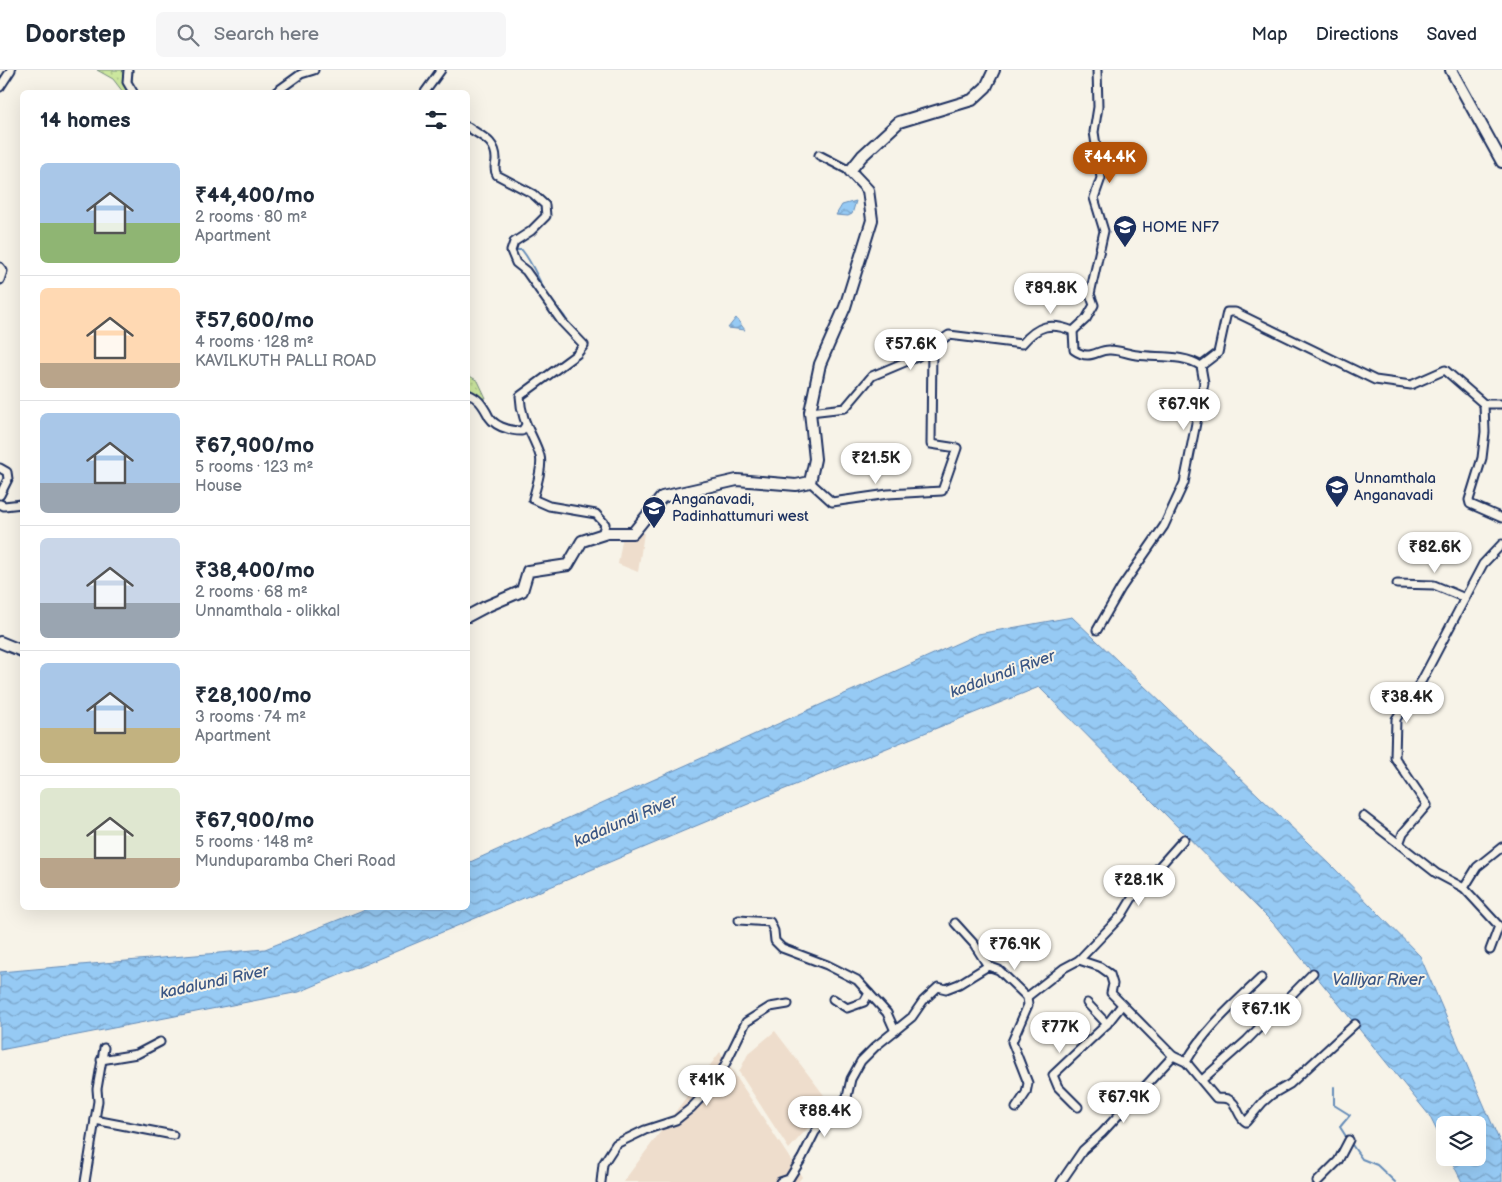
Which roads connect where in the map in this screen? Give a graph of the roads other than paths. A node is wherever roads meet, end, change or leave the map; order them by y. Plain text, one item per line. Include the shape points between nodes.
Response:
1 (11, 70) edge
2 (128, 70) edge
3 (314, 70) edge
4 (441, 70) edge
5 (994, 70) edge
6 (1097, 70) edge
7 (1451, 70) edge
8 (0, 87) edge
9 (132, 90) edge
10 (279, 90) edge
11 (426, 90) edge
12 (470, 128) edge
13 (819, 155) dead end
14 (1502, 162) edge
15 (850, 171) junction
16 (0, 267) edge
17 (0, 280) edge
18 (1073, 331) junction
19 (932, 347) junction
20 (1201, 366) junction
21 (470, 395) edge
22 (1484, 404) junction
23 (1502, 404) edge
24 (810, 412) junction
25 (526, 426) junction
26 (0, 468) edge
27 (810, 482) junction
28 (0, 495) edge
29 (0, 504) edge
30 (20, 504) edge
31 (1502, 518) edge
32 (602, 535) junction
33 (1502, 544) edge
34 (1397, 584) dead end
35 (1465, 598) junction
36 (470, 615) edge
37 (1098, 630) dead end
38 (0, 642) edge
39 (20, 650) edge
40 (1363, 816) dead end
41 (1184, 839) dead end
42 (1399, 844) junction
43 (1502, 847) edge
44 (1464, 888) junction
45 (739, 920) dead end
46 (955, 923) dead end
47 (1490, 950) dead end
48 (1079, 960) junction
49 (988, 966) junction
50 (1313, 973) dead end
51 (1261, 978) dead end
52 (869, 993) junction
53 (1027, 996) junction
54 (833, 999) dead end
55 (1087, 1003) dead end
56 (788, 1004) dead end
57 (1122, 1005) junction
58 (1107, 1024) junction
59 (1355, 1024) dead end
60 (895, 1031) junction
61 (160, 1042) dead end
62 (104, 1048) dead end
63 (1173, 1056) junction
64 (102, 1060) junction
65 (1186, 1062) junction
66 (1202, 1080) junction
67 (1078, 1107) dead end
68 (1016, 1108) dead end
69 (95, 1120) junction
70 (173, 1134) dead end
71 (1349, 1140) dead end
72 (84, 1182) edge
73 (602, 1182) edge
74 (780, 1182) edge
75 (1061, 1182) edge
76 (1318, 1182) edge

1 - 8 street
2 - 9 street via 127,82
3 - 10 street via 301,74
4 - 11 street
5 - 15 main road via 986,87 972,100 899,122
6 - 18 street via 1098,108 1094,132 1101,178 1094,198 1104,231 1090,294 1094,305 1086,319
7 - 14 main road
12 - 25 street via 494,146 494,171 497,175 533,194 545,205 546,216 514,242 512,256 562,322 584,344 577,354 520,396
13 - 15 street
15 - 24 main road via 868,190 872,220 845,307 820,364
16 - 17 street via 3,271
18 - 19 street via 1061,326 1045,326 1022,344 949,335
18 - 20 street via 1074,350 1079,354 1093,355 1108,349 1192,360
19 - 24 street via 872,376 845,408
19 - 27 street via 931,444 957,448 942,492 888,494 832,502
20 - 22 street via 1218,353 1227,312 1235,312 1375,380 1411,385 1445,370
20 - 37 street via 1204,383 1184,483 1164,526 1121,588
21 - 25 street via 483,404 496,424 507,430 522,431
22 - 23 street
22 - 31 street via 1482,458 1470,504
24 - 27 main road via 815,459
25 - 32 street via 541,458 533,499 549,506 596,514 605,524
26 - 28 street via 7,472 8,479
27 - 32 main road via 796,485 737,480 662,497 633,533
29 - 30 street
32 - 36 main road via 582,540 568,564 528,571 522,591
33 - 35 street via 1482,564
34 - 35 street via 1434,585
35 - 42 street via 1422,680 1396,720 1395,758 1427,805 1403,834
38 - 39 main road
40 - 42 street
41 - 48 street via 1134,896 1122,915
42 - 44 street via 1436,873
43 - 44 street via 1478,867
44 - 47 street via 1500,926
45 - 52 street via 770,922 775,941 782,948 841,971 857,980
46 - 49 street
48 - 53 street
48 - 57 street via 1110,974 1111,993
49 - 53 street via 999,970
49 - 60 street via 960,984 946,989 938,987
50 - 66 street
51 - 65 street via 1216,1022
52 - 54 street via 864,1002 848,1008
52 - 60 street via 887,1013
53 - 68 street via 1028,1005 1012,1042 1028,1083 1026,1093
55 - 58 street
56 - 73 street via 770,1007 746,1022 717,1081 691,1108 676,1120 616,1144 604,1164
57 - 58 street
57 - 63 street
58 - 67 street via 1053,1076 1058,1088
59 - 66 street via 1290,1084 1263,1102 1246,1122 1232,1101 1216,1098
60 - 74 street via 862,1061 851,1079 847,1097 815,1132 789,1179
61 - 64 street via 137,1054
62 - 64 street
63 - 65 street
63 - 75 street via 1083,1150
64 - 69 street
65 - 66 street
69 - 70 street
69 - 72 street
71 - 76 street via 1338,1161

